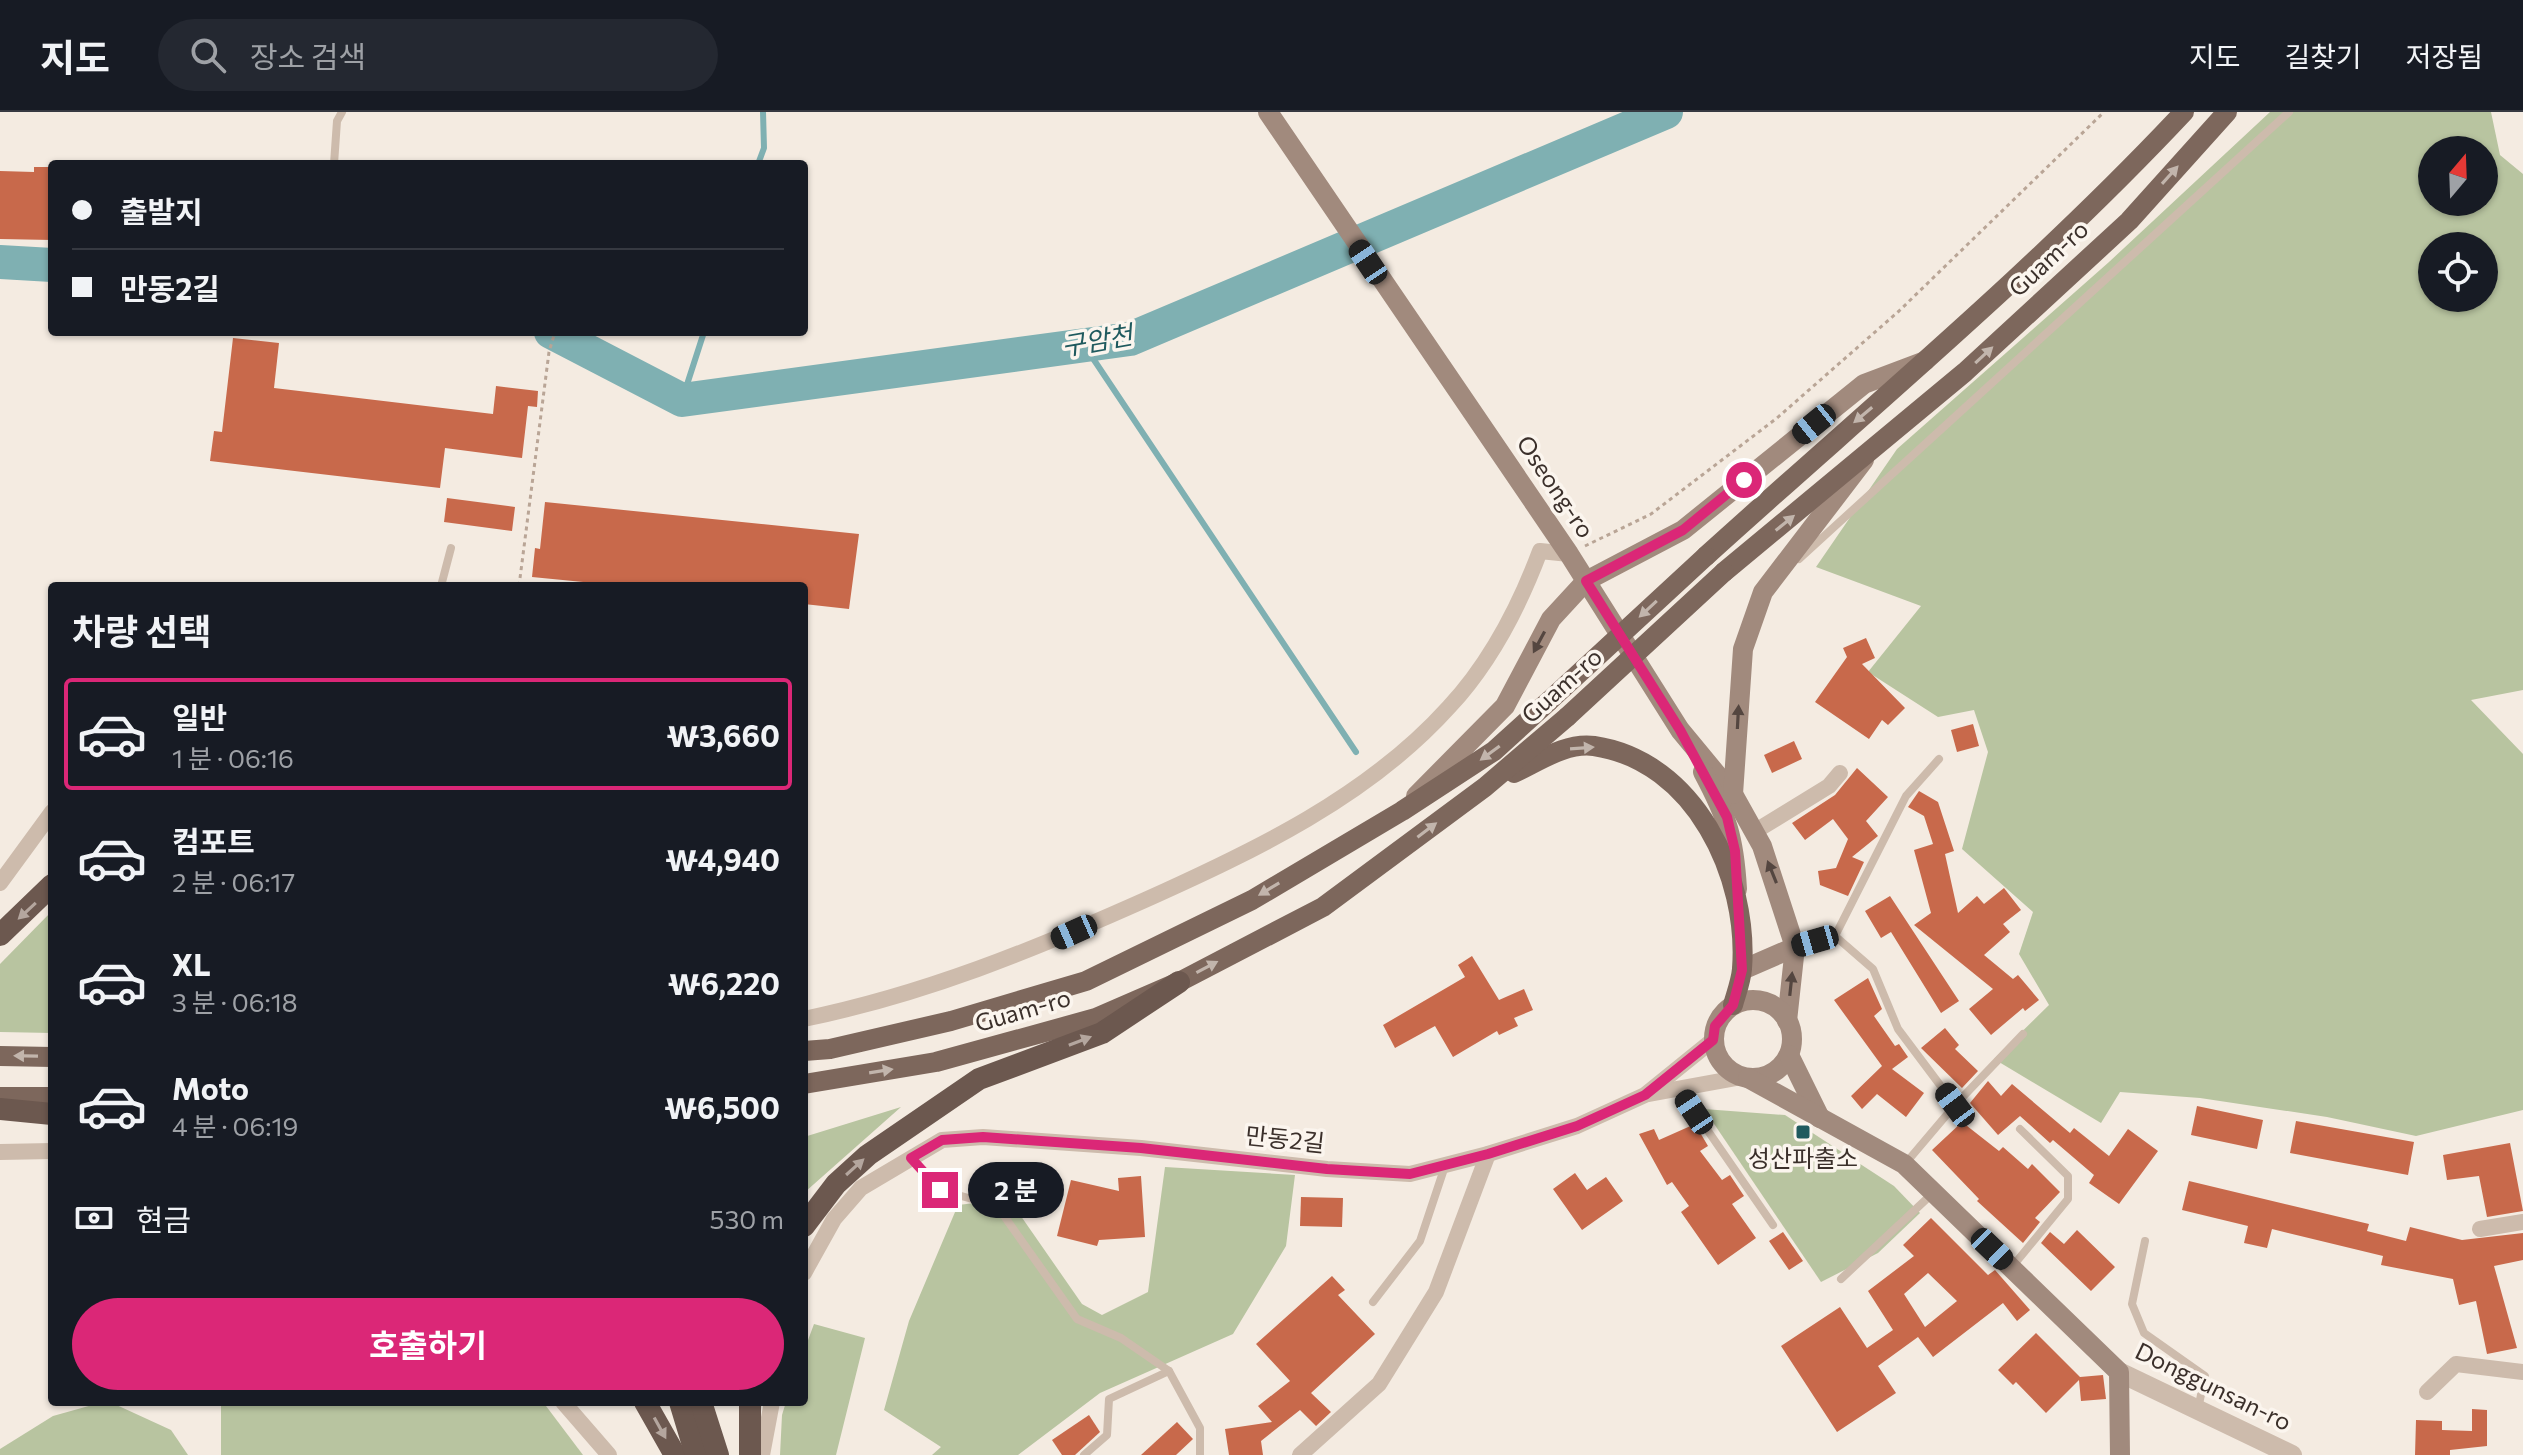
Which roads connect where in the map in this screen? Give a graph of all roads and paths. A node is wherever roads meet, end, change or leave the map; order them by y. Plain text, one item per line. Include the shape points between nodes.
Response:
1 (342, 112) edge
2 (1268, 112) edge
3 (2104, 112) edge
4 (2184, 112) edge
5 (2227, 112) edge
6 (2289, 112) edge
7 (334, 160) edge
8 (554, 336) edge
9 (1929, 360) junction
10 (1867, 456) junction
11 (451, 548) dead end
12 (1569, 554) junction
13 (1586, 581) junction
14 (442, 582) edge
15 (520, 582) edge
16 (1763, 592) junction
17 (1680, 730) junction
18 (1939, 759) dead end
19 (1840, 773) dead end
20 (1485, 787) junction
21 (1733, 794) junction
22 (1402, 811) junction
23 (48, 817) edge
24 (1754, 832) junction
25 (0, 883) edge
26 (48, 889) edge
27 (1739, 920) junction
28 (0, 935) edge
29 (1835, 936) junction
30 (1795, 947) junction
31 (1742, 970) junction
32 (1179, 982) junction
33 (1733, 1005) junction
34 (808, 1018) edge
35 (1787, 1021) junction
36 (2023, 1034) dead end
37 (1713, 1040) junction
38 (808, 1051) edge
39 (1789, 1055) junction
40 (0, 1056) edge
41 (48, 1057) edge
42 (1745, 1078) junction
43 (808, 1083) edge
44 (1679, 1089) junction
45 (1645, 1095) junction
46 (0, 1097) edge
47 (48, 1097) edge
48 (1955, 1105) junction
49 (0, 1109) edge
50 (48, 1114) edge
51 (1820, 1118) junction
52 (2020, 1129) dead end
53 (48, 1151) edge
54 (0, 1152) edge
55 (1488, 1154) junction
56 (911, 1158) junction
57 (1904, 1164) junction
58 (1445, 1165) junction
59 (1934, 1193) junction
60 (808, 1221) edge
61 (2523, 1222) edge
62 (1773, 1225) dead end
63 (2480, 1229) dead end
64 (2145, 1241) dead end
65 (808, 1266) edge
66 (2011, 1268) junction
67 (1841, 1279) dead end
68 (1373, 1302) dead end
69 (1169, 1371) junction
70 (2119, 1372) junction
71 (2523, 1372) edge
72 (2427, 1392) dead end
73 (566, 1406) edge
74 (647, 1406) edge
75 (681, 1406) edge
76 (702, 1406) edge
77 (750, 1406) edge
78 (771, 1406) edge
79 (2198, 1410) junction
80 (609, 1455) edge
81 (675, 1455) edge
82 (696, 1455) edge
83 (718, 1455) edge
84 (750, 1455) edge
85 (762, 1455) edge
86 (1084, 1455) edge
87 (1200, 1455) edge
88 (1300, 1455) edge
89 (2120, 1455) edge
90 (2292, 1455) edge

1 - 7 lane
2 - 12 main road, Oseong-ro
3 - 12 path via 1899,311 1777,418 1651,514
4 - 9 main road, Guam-ro
10 -> 5 main road, Guam-ro via 2129,221
6 - 16 lane
8 - 15 path
9 - 13 main road via 1864,384 1683,530
9 -> 22 main road, Guam-ro, bridge via 1494,751
10 - 16 main road
20 -> 10 main road, Guam-ro, bridge via 1724,572
11 - 14 lane
12 - 13 main road, Oseong-ro
12 - 34 street via 1540,551 1520,605 1450,706 1376,776 1243,856 1045,945 881,1003
13 - 17 main road, Oseong-ro
13 -> 22 main road via 1551,619 1505,706
21 -> 16 main road via 1743,649
17 - 21 main road, Oseong-ro
17 - 27 main road via 1727,817 1735,851
18 - 29 lane via 1906,796
19 - 24 street via 1829,786
20 -> 27 main road via 1563,749 1592,745 1644,765 1673,784 1706,821 1727,864
32 -> 20 main road, Guam-ro via 1323,907
21 - 24 main road, Oseong-ro
22 -> 38 main road, Guam-ro via 1252,900 1086,981 951,1021
23 - 25 street
30 -> 24 main road, Oseong-ro via 1779,889
26 -> 28 highway
27 - 31 main road
29 - 30 lane
29 - 48 lane via 1873,969 1898,1029
30 - 31 main road
35 -> 30 main road
31 - 33 main road
43 -> 32 main road, Guam-ro via 936,1062 1096,1018
60 -> 32 highway via 836,1184 868,1155 979,1079 1102,1033
33 - 35 main road via 1758,1000
33 - 37 main road via 1715,1026
35 - 39 main road via 1792,1031
36 - 48 lane
37 - 42 main road via 1717,1057
37 - 45 street
39 - 42 main road via 1772,1073
39 - 51 main road
41 -> 40 main road
42 - 44 street
42 - 51 main road, Donggunsan-ro
44 - 45 street
44 - 62 lane
45 - 55 street, 만동2길 via 1577,1126
46 - 47 main road
48 - 57 lane
49 - 50 highway
51 - 57 main road, Donggunsan-ro
52 - 66 lane via 2068,1176 2068,1199
53 - 54 street
55 - 58 street, 만동2길
55 - 88 street via 1436,1292 1379,1384
56 - 58 street, 만동2길 via 942,1140 983,1137 1327,1169 1410,1174
56 - 65 street, 만동2길 via 861,1188 834,1219
56 - 69 lane via 940,1190 997,1206 1077,1319 1121,1338
57 - 59 main road, Donggunsan-ro
58 - 68 lane via 1420,1241
59 - 66 main road, Donggunsan-ro
59 - 67 lane
61 - 63 street
64 - 79 lane via 2132,1304 2144,1333 2205,1376
66 - 70 main road, Donggunsan-ro
69 - 86 lane via 1109,1399 1107,1435
69 - 87 lane via 1200,1428
70 - 79 street, Donggunsan-ro
70 - 89 main road
71 - 72 street via 2456,1364
73 - 80 street
74 -> 81 highway
75 - 82 highway
76 - 83 highway
77 - 84 highway
78 - 85 street
79 - 90 street, Donggunsan-ro

